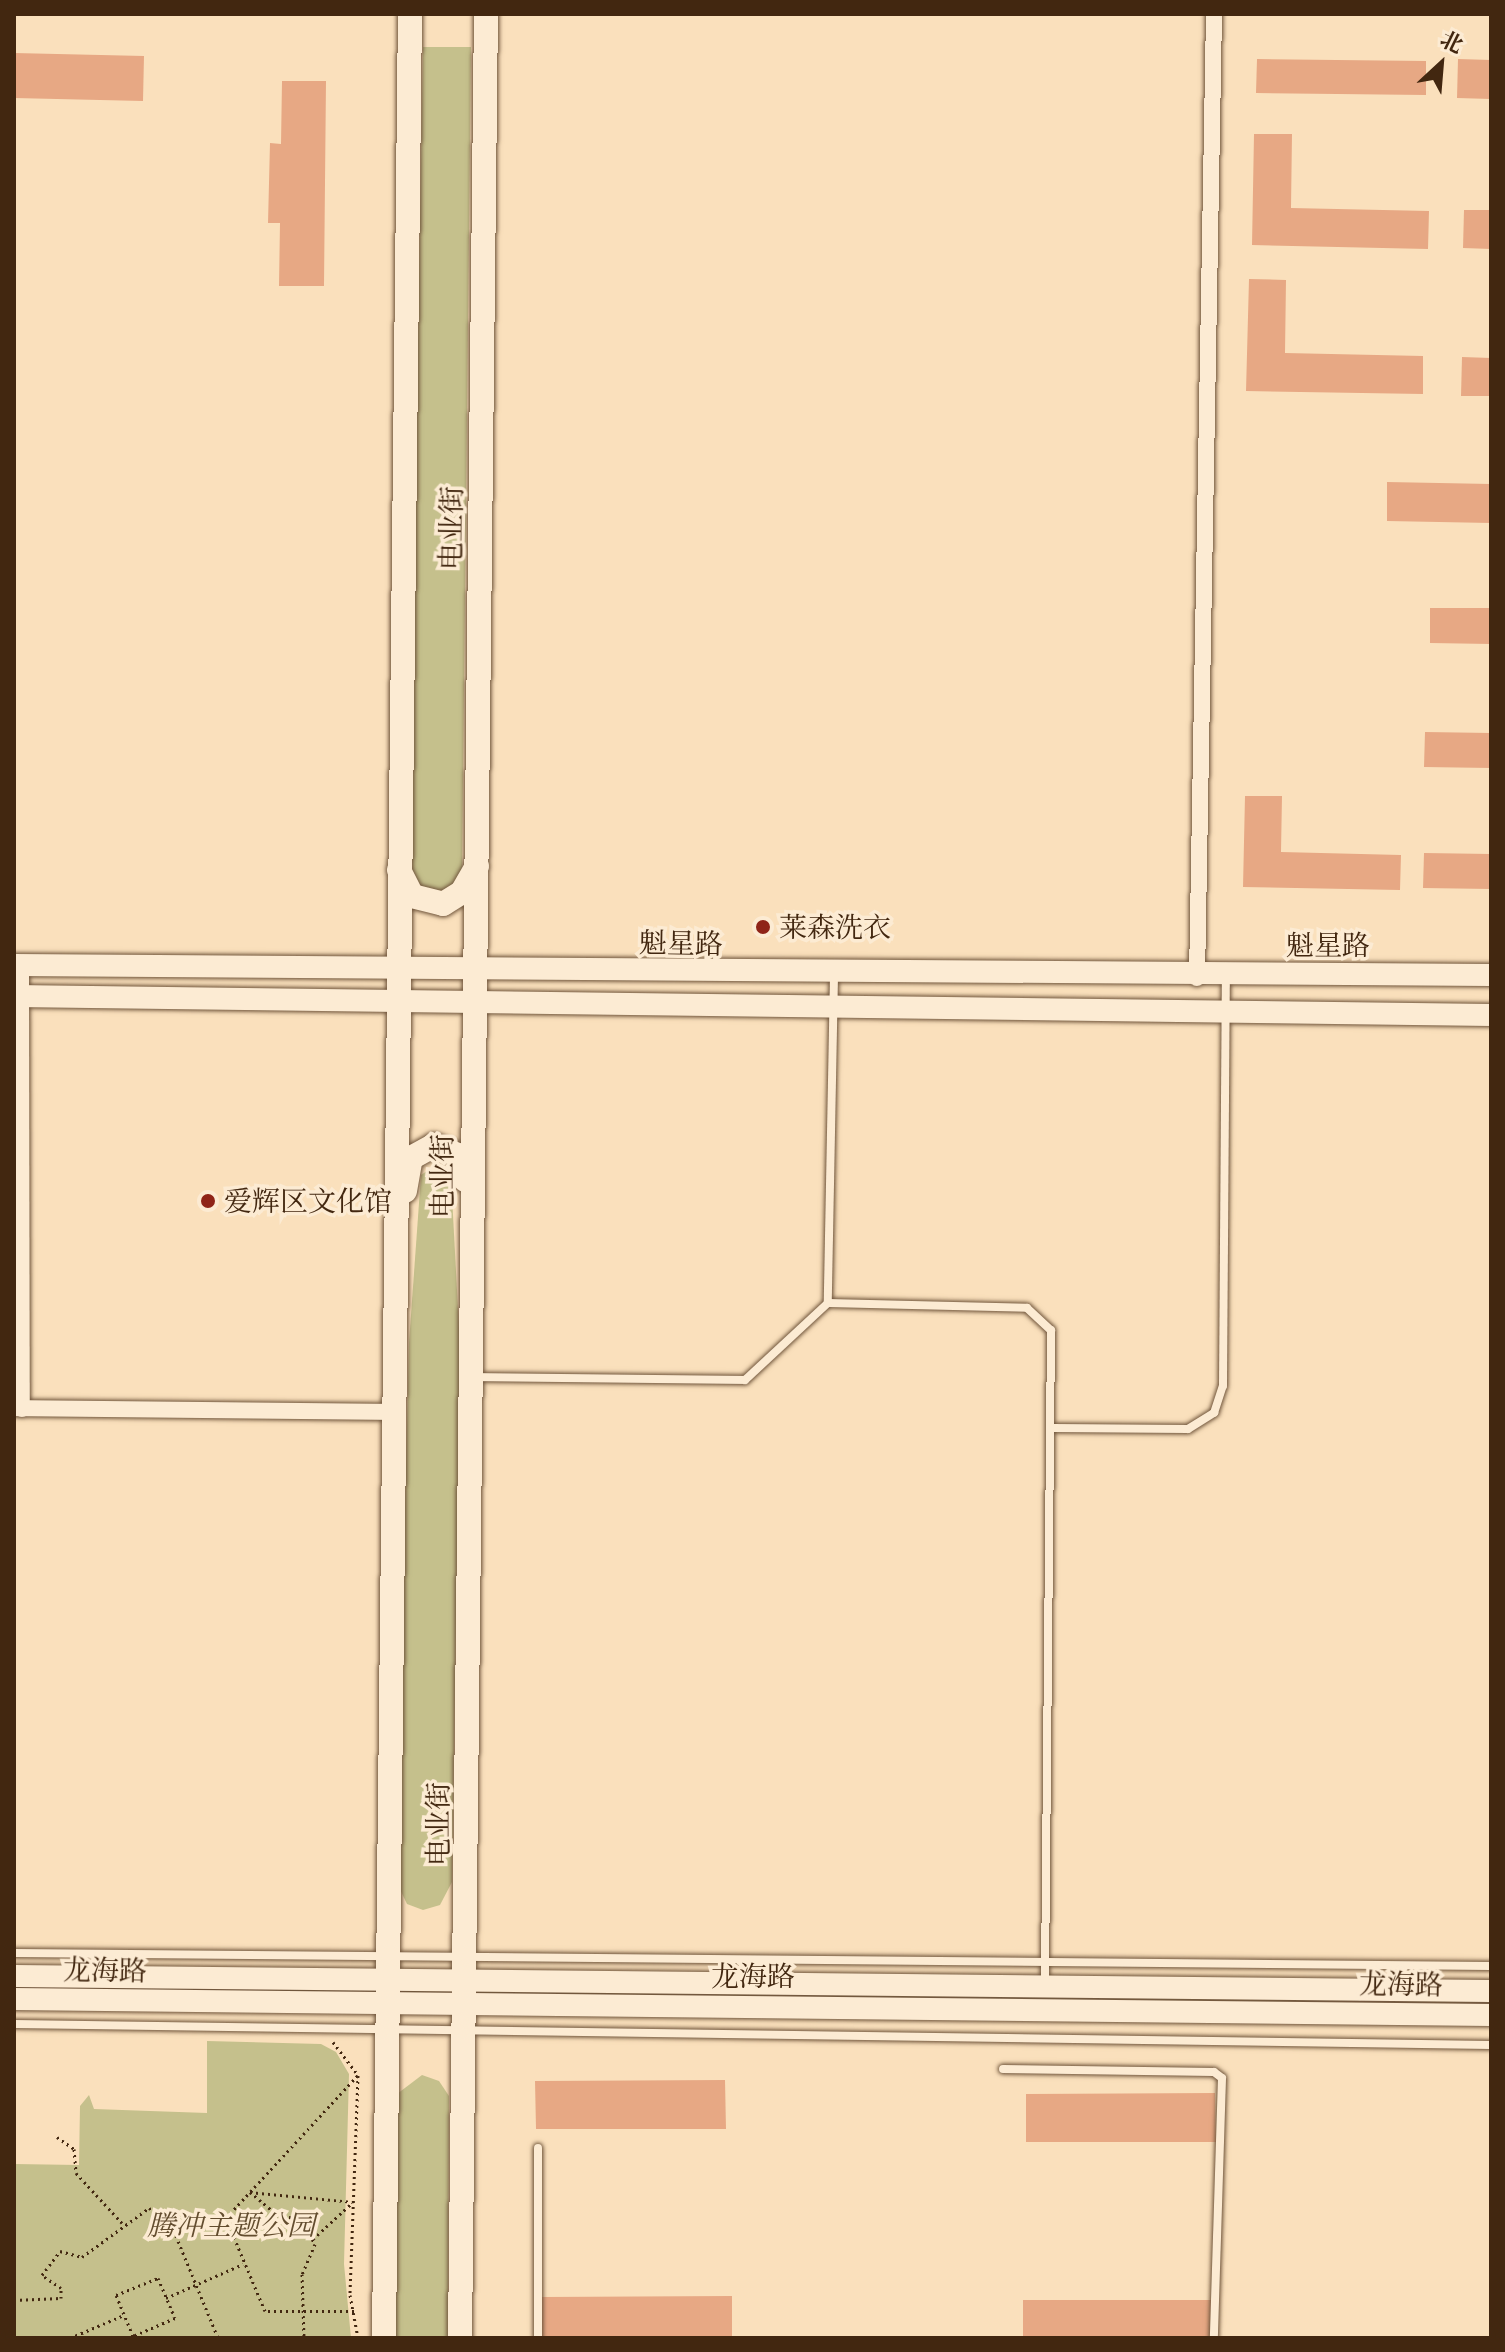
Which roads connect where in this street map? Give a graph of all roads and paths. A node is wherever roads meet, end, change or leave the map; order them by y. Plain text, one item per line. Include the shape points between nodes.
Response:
1 (410, 14) edge
2 (486, 14) edge
3 (1214, 14) edge
4 (397, 856) junction
5 (478, 864) junction
6 (18, 965) edge
7 (395, 968) junction
8 (473, 969) junction
9 (1226, 975) junction
10 (1491, 975) edge
11 (834, 976) junction
12 (1197, 978) junction
13 (18, 996) edge
14 (395, 1000) junction
15 (473, 1001) junction
16 (834, 1003) junction
17 (1226, 1009) junction
18 (1491, 1015) edge
19 (471, 1292) junction
20 (392, 1296) junction
21 (828, 1303) junction
22 (471, 1377) junction
23 (18, 1408) edge
24 (391, 1412) junction
25 (1053, 1428) junction
26 (14, 1953) edge
27 (1046, 1962) junction
28 (1491, 1966) edge
29 (466, 1967) junction
30 (387, 1968) junction
31 (14, 1976) edge
32 (1491, 1991) edge
33 (1045, 1997) junction
34 (14, 1999) edge
35 (465, 2004) junction
36 (387, 2006) junction
37 (1491, 2015) edge
38 (14, 2024) edge
39 (387, 2033) junction
40 (466, 2033) junction
41 (321, 2039) dead end
42 (1491, 2045) edge
43 (1003, 2069) dead end
44 (358, 2075) junction
45 (57, 2137) dead end
46 (538, 2148) dead end
47 (250, 2192) junction
48 (353, 2202) junction
49 (122, 2223) junction
50 (313, 2239) junction
51 (245, 2263) junction
52 (194, 2286) junction
53 (166, 2298) junction
54 (14, 2300) edge
55 (305, 2311) junction
56 (354, 2311) junction
57 (124, 2315) junction
58 (70, 2338) edge
59 (218, 2338) edge
60 (231, 2338) edge
61 (242, 2338) edge
62 (304, 2338) edge
63 (358, 2338) edge
64 (384, 2338) edge
65 (460, 2338) edge
66 (538, 2338) edge
67 (1214, 2338) edge

1 - 4 main road, 电业街
2 - 5 main road, 电业街
3 - 12 street
4 - 5 main road via 405,887 432,904 462,892
4 - 7 main road, 电业街
5 - 8 main road, 电业街
6 - 7 street, 魁星路
6 - 13 street
7 - 8 street, 魁星路
7 - 14 main road, 电业街
8 - 11 street, 魁星路
8 - 15 main road, 电业街
9 - 10 street, 魁星路
9 - 12 street, 魁星路
9 - 17 lane
11 - 12 street, 魁星路
11 - 16 lane
13 - 14 street, 魁星路
13 - 23 street
14 - 15 street, 魁星路
14 - 20 main road, 电业街
15 - 16 street, 魁星路
15 - 19 main road, 电业街
16 - 17 street, 魁星路
16 - 21 lane
17 - 18 street, 魁星路
17 - 25 lane via 1223,1386 1214,1413 1188,1429
19 - 20 main road via 463,1163 434,1145 407,1166 404,1244
19 - 22 main road, 电业街
20 - 24 main road, 电业街
21 - 22 lane via 745,1380
21 - 25 lane via 1027,1308 1043,1315 1051,1330
22 - 29 main road, 电业街
23 - 24 street
24 - 30 main road, 电业街
25 - 27 lane
26 - 30 lane
27 - 28 lane
27 - 29 lane
27 - 33 lane
29 - 30 street, 龙海路
29 - 33 street, 龙海路
29 - 35 main road, 电业街
30 - 31 street, 龙海路
30 - 36 main road, 电业街
32 - 33 street, 龙海路
33 - 35 street, 龙海路
33 - 37 street, 龙海路
34 - 36 street, 龙海路
35 - 36 street, 龙海路
35 - 40 main road, 电业街
36 - 39 main road, 电业街
38 - 39 lane via 330,2026
39 - 40 lane
39 - 64 main road, 电业街
40 - 42 lane
40 - 65 main road, 电业街
41 - 44 path via 342,2051
43 - 67 lane via 1214,2072 1222,2078
44 - 47 path
44 - 48 path
45 - 49 path via 74,2149 76,2173
46 - 66 lane
47 - 48 path
47 - 50 path via 277,2215 299,2219
47 - 51 path via 226,2218
48 - 50 path
48 - 56 path
49 - 52 path via 140,2208 164,2214
49 - 54 path via 84,2255 63,2250 42,2271 61,2298
50 - 55 path via 302,2274
51 - 52 path
51 - 55 path via 265,2311
52 - 53 path
52 - 59 path
53 - 57 path via 158,2278 116,2295
53 - 57 path via 175,2318 133,2336
55 - 56 path
55 - 62 path
56 - 63 path
57 - 58 path
60 - 61 path

